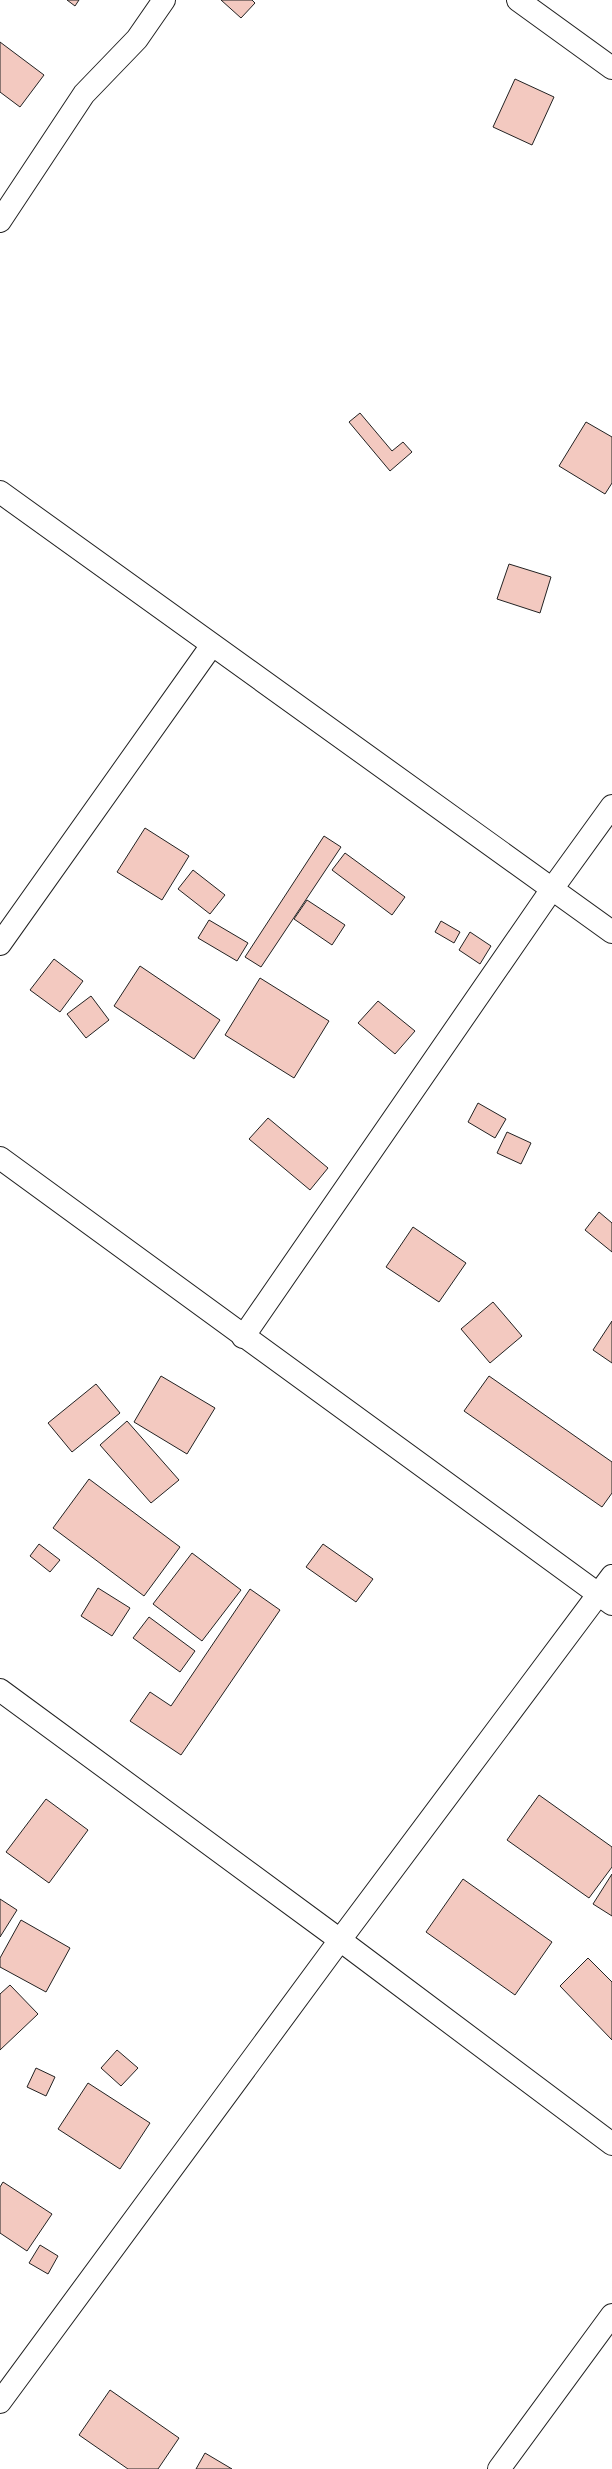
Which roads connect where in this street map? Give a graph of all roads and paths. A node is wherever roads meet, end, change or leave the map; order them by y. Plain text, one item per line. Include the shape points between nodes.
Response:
1 (164, 0) edge
2 (518, 0) edge
3 (612, 68) edge
4 (0, 221) edge
5 (0, 492) edge
6 (212, 645) junction
7 (612, 806) edge
8 (552, 889) junction
9 (612, 932) edge
10 (0, 944) edge
11 (0, 1158) edge
12 (243, 1337) junction
13 (612, 1576) edge
14 (605, 1599) edge
15 (0, 1690) edge
16 (340, 1940) junction
17 (612, 2144) edge
18 (612, 2315) edge
19 (0, 2402) edge
20 (499, 2469) edge

1 - 4 street via 137,39 84,94
2 - 3 street
5 - 6 street
6 - 8 street
6 - 10 street
7 - 8 street
8 - 9 street
8 - 12 street
11 - 12 street
12 - 14 street
13 - 14 street
14 - 16 street
15 - 16 street
16 - 17 street
16 - 19 street
18 - 20 street

